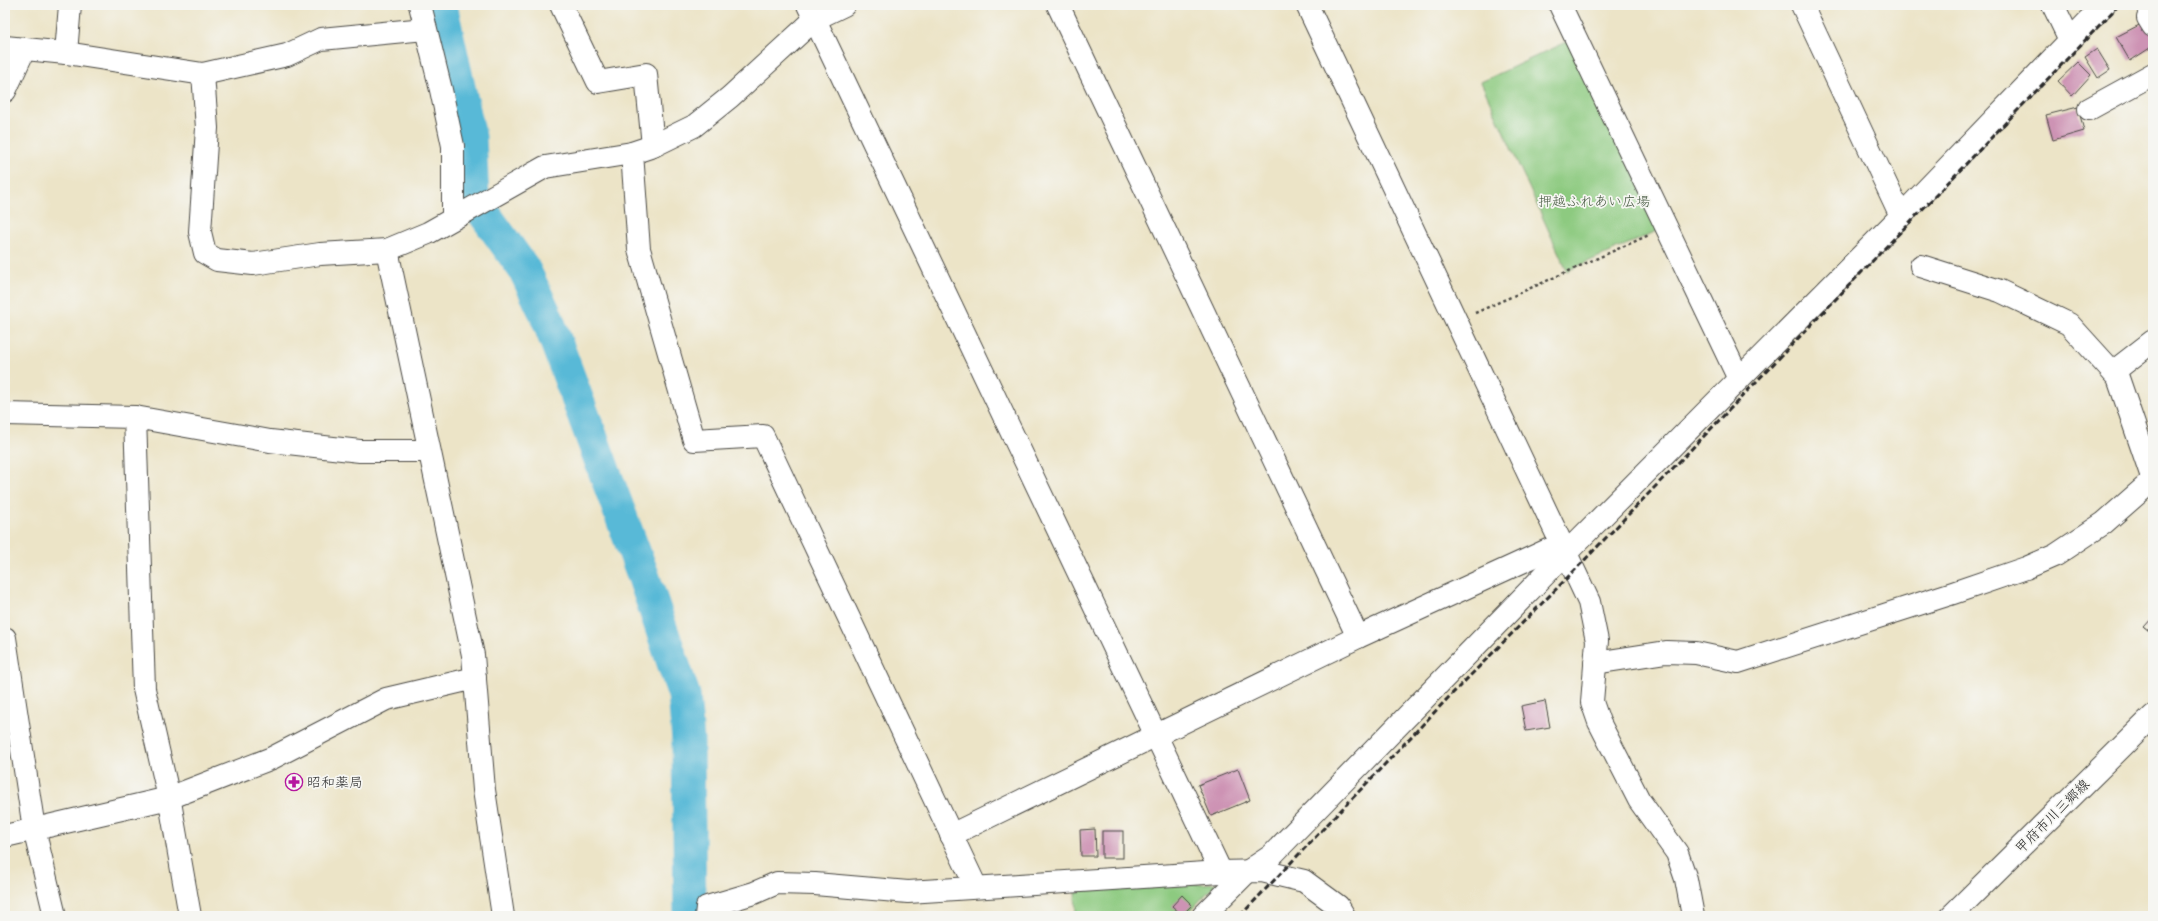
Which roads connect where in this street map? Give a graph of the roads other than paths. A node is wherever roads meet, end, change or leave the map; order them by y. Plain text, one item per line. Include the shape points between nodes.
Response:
1 (70, 5) edge
2 (420, 5) edge
3 (561, 5) edge
4 (844, 5) edge
5 (1058, 5) edge
6 (1307, 5) edge
7 (1560, 5) edge
8 (1802, 5) edge
9 (2053, 5) edge
10 (2104, 5) edge
11 (811, 12) edge
12 (425, 29) junction
13 (2070, 40) junction
14 (14, 48) edge
15 (66, 53) junction
16 (203, 74) junction
17 (2153, 74) edge
18 (5, 91) edge
19 (2089, 109) dead end
20 (653, 146) junction
21 (632, 153) junction
22 (1901, 216) junction
23 (453, 217) junction
24 (387, 250) junction
25 (1921, 266) dead end
26 (2153, 341) edge
27 (2113, 372) junction
28 (1739, 379) junction
29 (5, 414) edge
30 (135, 417) junction
31 (429, 451) junction
32 (2153, 480) edge
33 (1563, 549) junction
34 (1358, 637) junction
35 (5, 638) edge
36 (1595, 663) junction
37 (475, 678) junction
38 (2153, 716) edge
39 (1155, 735) junction
40 (169, 798) junction
41 (34, 829) junction
42 (951, 835) junction
43 (5, 836) edge
44 (1221, 872) junction
45 (1254, 872) junction
46 (976, 887) junction
47 (55, 916) edge
48 (190, 916) edge
49 (503, 916) edge
50 (706, 916) edge
51 (1203, 916) edge
52 (1344, 916) edge
53 (1691, 916) edge
54 (1951, 916) edge

1 - 15 street
2 - 12 street
3 - 20 street via 598,82 646,74
4 - 11 street
5 - 34 street
6 - 33 street
7 - 28 street
8 - 22 street
9 - 13 street
10 - 13 street
11 - 20 street via 730,97 694,126
11 - 39 street
12 - 16 street via 320,39 287,55
12 - 23 street via 453,146
13 - 22 street
14 - 15 street
14 - 18 street
15 - 16 street
16 - 24 street via 207,128 200,232 205,253 217,260 253,264 320,254
17 - 19 street
20 - 21 street
21 - 23 street via 546,167
21 - 42 street via 639,249 694,440 764,436
22 - 28 street
23 - 24 street via 428,232
24 - 31 street
25 - 27 street via 2000,291 2068,324
26 - 27 street
27 - 32 street via 2118,378
28 - 33 street
29 - 30 street
30 - 31 street via 285,443 360,451
30 - 40 street via 144,689
31 - 37 street via 473,655
32 - 36 street via 2104,523 2056,555 1953,593 1738,662 1696,653 1666,652
33 - 34 street
33 - 36 street via 1589,602 1597,641
33 - 45 street
34 - 39 street
35 - 41 street
36 - 53 street via 1592,702 1599,722 1639,800 1677,853 1686,879
37 - 40 street via 386,699 272,758
37 - 49 street via 484,790
38 - 54 street, 甲府市川三郷線
39 - 42 street
39 - 44 street
40 - 41 street
40 - 48 street
41 - 43 street
41 - 47 street
42 - 46 street
44 - 45 street
44 - 46 street
45 - 51 street
45 - 52 street via 1304,881 1338,906
46 - 50 street via 908,892 777,883 754,893 706,907

